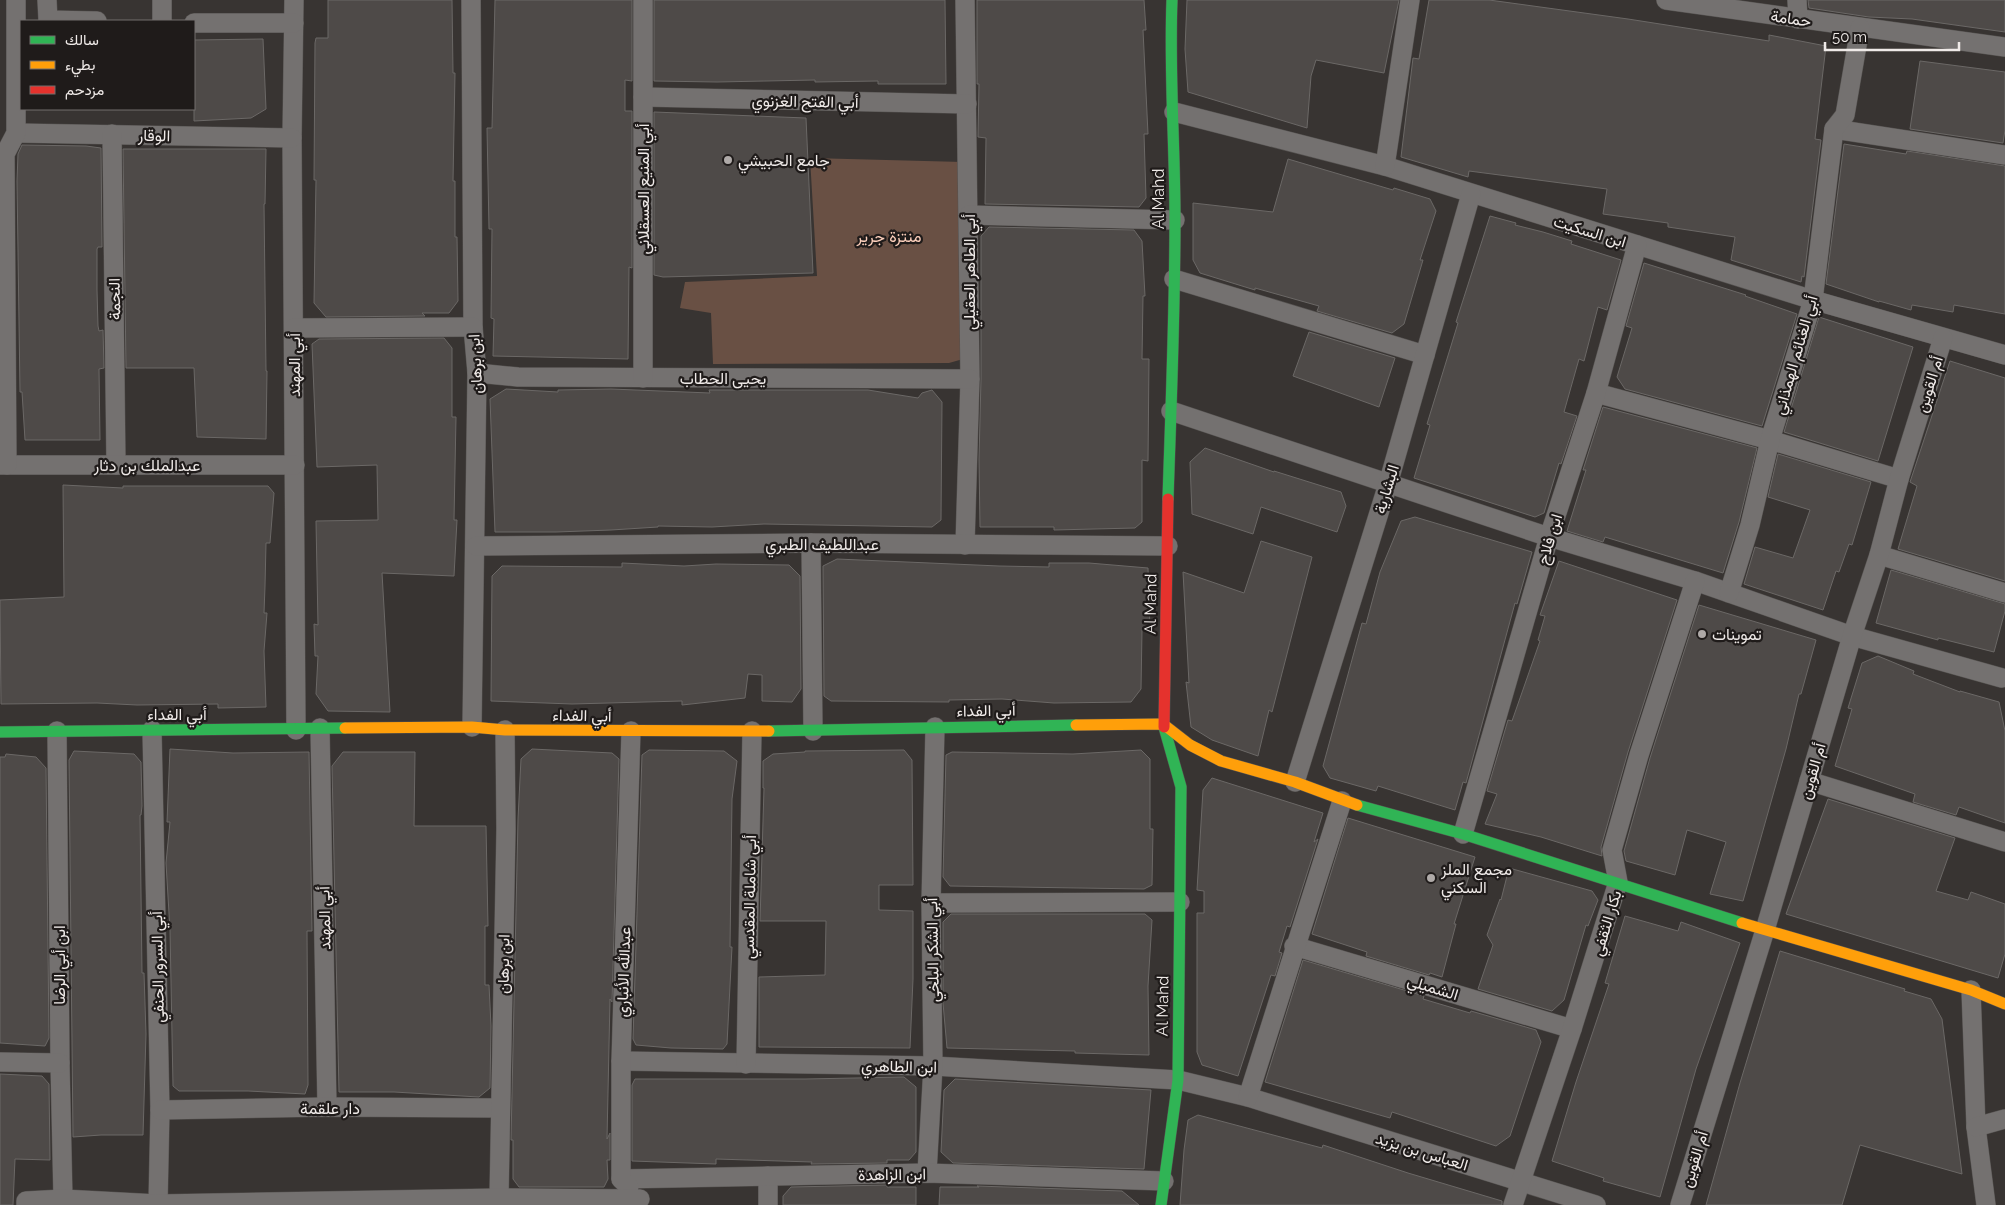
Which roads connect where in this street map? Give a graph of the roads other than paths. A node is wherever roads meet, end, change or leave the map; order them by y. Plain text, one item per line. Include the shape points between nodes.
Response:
1 (16, 0) edge
2 (47, 0) edge
3 (162, 0) edge
4 (294, 0) edge
5 (471, 0) edge
6 (643, 0) edge
7 (965, 0) edge
8 (1172, 0) edge
9 (1410, 0) edge
10 (1666, 0) edge
11 (1797, 0) edge
12 (48, 20) edge
13 (162, 20) edge
14 (1798, 20) junction
15 (195, 23) edge
16 (294, 23) junction
17 (1860, 28) junction
18 (2005, 47) edge
19 (644, 98) junction
20 (967, 104) junction
21 (1174, 112) junction
22 (1834, 129) junction
23 (16, 133) junction
24 (112, 134) junction
25 (292, 138) junction
26 (2005, 155) edge
27 (1385, 166) junction
28 (1470, 194) junction
29 (969, 215) junction
30 (1175, 220) junction
31 (1637, 245) junction
32 (1174, 279) junction
33 (1813, 300) junction
34 (473, 327) junction
35 (294, 328) junction
36 (1943, 338) junction
37 (1425, 355) junction
38 (2005, 355) edge
39 (477, 373) junction
40 (642, 378) junction
41 (970, 379) junction
42 (1596, 392) junction
43 (1171, 411) junction
44 (1770, 440) junction
45 (116, 464) junction
46 (4, 465) edge
47 (295, 465) junction
48 (1899, 479) junction
49 (1388, 484) junction
50 (1549, 537) junction
51 (811, 543) junction
52 (965, 545) junction
53 (476, 546) junction
54 (1168, 546) junction
55 (1878, 555) junction
56 (1695, 581) junction
57 (1729, 593) junction
58 (2005, 593) edge
59 (1852, 636) junction
60 (2004, 677) edge
61 (1163, 724) junction
62 (472, 727) junction
63 (935, 727) junction
64 (320, 728) junction
65 (152, 730) junction
66 (296, 730) junction
67 (505, 730) junction
68 (57, 731) junction
69 (752, 731) junction
70 (813, 731) junction
71 (0, 732) edge
72 (631, 732) junction
73 (1809, 781) junction
74 (1295, 782) junction
75 (1342, 801) junction
76 (1463, 834) junction
77 (2005, 842) edge
78 (1618, 882) junction
79 (1180, 902) junction
80 (931, 903) junction
81 (1765, 930) junction
82 (1294, 946) junction
83 (1971, 990) junction
84 (2005, 1004) edge
85 (1572, 1029) junction
86 (620, 1061) junction
87 (0, 1062) edge
88 (60, 1063) junction
89 (746, 1064) junction
90 (933, 1066) junction
91 (1178, 1080) junction
92 (1248, 1097) junction
93 (327, 1107) junction
94 (500, 1108) junction
95 (160, 1110) junction
96 (2005, 1119) edge
97 (1976, 1127) junction
98 (927, 1174) junction
99 (768, 1176) junction
100 (621, 1179) junction
101 (1164, 1181) junction
102 (1521, 1182) junction
103 (499, 1198) junction
104 (63, 1199) junction
105 (640, 1202) edge
106 (26, 1203) edge
107 (158, 1204) edge
108 (322, 1204) edge
109 (768, 1205) edge
110 (1161, 1205) edge
111 (1513, 1205) edge
112 (1596, 1205) edge
113 (1680, 1205) edge
114 (1986, 1205) edge

1 - 23 street
2 - 12 street
3 - 13 street
4 - 16 street, أبي المهند
5 - 34 street, ابن برهان
6 - 19 street, أبي المنيع العسقلاني
7 - 20 street, أبي الطاهر العقيلي
8 - 21 street, Al Mahd via 1170,49
9 - 27 street
10 - 14 street, حمامة
11 - 14 street
14 - 17 street, حمامة
15 - 16 street
16 - 25 street, أبي المهند
17 - 18 street, حمامة
17 - 22 street, أبي الغنائم الهمذاني via 1845,115
19 - 20 street, أبي الفتح الغزنوي
19 - 40 street, أبي المنيع العسقلاني
20 - 29 street, أبي الطاهر العقيلي
21 - 27 street, ابن السكيت
21 - 30 street, Al Mahd
22 - 26 street
22 - 33 street, أبي الغنائم الهمذاني
23 - 24 street, الوقار
23 - 46 street via 5,154
24 - 25 street, الوقار
24 - 45 street, النجمة
25 - 35 street, أبي المهند
27 - 28 street, ابن السكيت
28 - 31 street, ابن السكيت
28 - 37 street, البشارية
29 - 30 street
29 - 41 street, أبي الطاهر العقيلي
30 - 32 street, Al Mahd
31 - 33 street, ابن السكيت
31 - 42 street, ابن فلاح
32 - 37 street
32 - 43 street, Al Mahd
33 - 36 street, ابن السكيت
33 - 44 street, أبي الغنائم الهمذاني
34 - 35 street
34 - 39 street, ابن برهان
35 - 47 street, أبي المهند
36 - 38 street, ابن السكيت
36 - 48 street, أم القوين
37 - 49 street, البشارية
39 - 40 street, يحيى الحطاب via 518,377
39 - 53 street, ابن برهان
40 - 41 street, يحيى الحطاب
41 - 52 street, أبي الطاهر العقيلي
42 - 44 street
42 - 50 street, ابن فلاح
43 - 49 street
43 - 54 street, Al Mahd
44 - 48 street
44 - 57 street, أبي الغنائم الهمذاني via 1750,525
45 - 46 street, عبدالملك بن دثار
45 - 47 street, عبدالملك بن دثار
47 - 66 street, أبي المهند
48 - 55 street, أم القوين
49 - 50 street
49 - 74 street, البشارية
50 - 56 street
50 - 76 street, ابن فلاح
51 - 52 street, عبداللطيف الطبري
51 - 53 street, عبداللطيف الطبري
51 - 70 street
52 - 54 street, عبداللطيف الطبري
53 - 62 street, ابن برهان
54 - 61 street, Al Mahd
55 - 58 street
55 - 59 street, أم القوين
56 - 57 street
56 - 78 street, بكار الثقفي via 1612,850
57 - 59 street
59 - 60 street
59 - 73 street, أم القوين
61 - 63 street, أبي الفداء
61 - 74 street via 1190,745 1222,761
61 - 79 street, Al Mahd via 1181,787
62 - 64 street, أبي الفداء
62 - 67 street, أبي الفداء
63 - 70 street, أبي الفداء
63 - 80 street, أبي الشكر البلخي
64 - 66 street, أبي الفداء
64 - 93 street, أبي المهند
65 - 66 street, أبي الفداء
65 - 68 street, أبي الفداء
65 - 95 street, أبي السرور الحنفي
67 - 72 street, أبي الفداء
67 - 94 street, ابن برهان
68 - 71 street, أبي الفداء
68 - 88 street, ابن أبي الرضا
69 - 70 street, أبي الفداء
69 - 72 street, أبي الفداء
69 - 89 street, أبي شاملة المقدسي
72 - 86 street, عبدالله الأنباري
73 - 77 street
73 - 81 street, أم القوين
74 - 75 street
75 - 76 street
75 - 82 street
76 - 78 street
78 - 81 street
78 - 85 street, بكار الثقفي
79 - 80 street
79 - 91 street, Al Mahd
80 - 90 street, أبي الشكر البلخي
81 - 83 street
81 - 113 street, أم القوين
82 - 85 street, الشميلي
82 - 92 street
83 - 84 street
83 - 97 street
85 - 102 street, بكار الثقفي
86 - 89 street, ابن الطاهري
86 - 100 street, عبدالله الأنباري
87 - 88 street
88 - 104 street, ابن أبي الرضا
89 - 90 street, ابن الطاهري
90 - 91 street, ابن الطاهري
90 - 98 street, أبي الشكر البلخي
91 - 92 street, العباس بن يزيد
91 - 101 street, Al Mahd
92 - 102 street, العباس بن يزيد
93 - 94 street, دار علقمة
93 - 95 street, دار علقمة
94 - 103 street, ابن برهان
95 - 107 street, أبي السرور الحنفي
96 - 97 street
97 - 114 street
98 - 99 street, ابن الزاهدة
98 - 101 street, ابن الزاهدة
99 - 100 street, ابن الزاهدة
99 - 109 street
100 - 105 street
101 - 110 street, Al Mahd
102 - 111 street, بكار الثقفي
102 - 112 street, العباس بن يزيد
103 - 105 street
103 - 108 street
104 - 106 street
104 - 107 street
107 - 108 street

